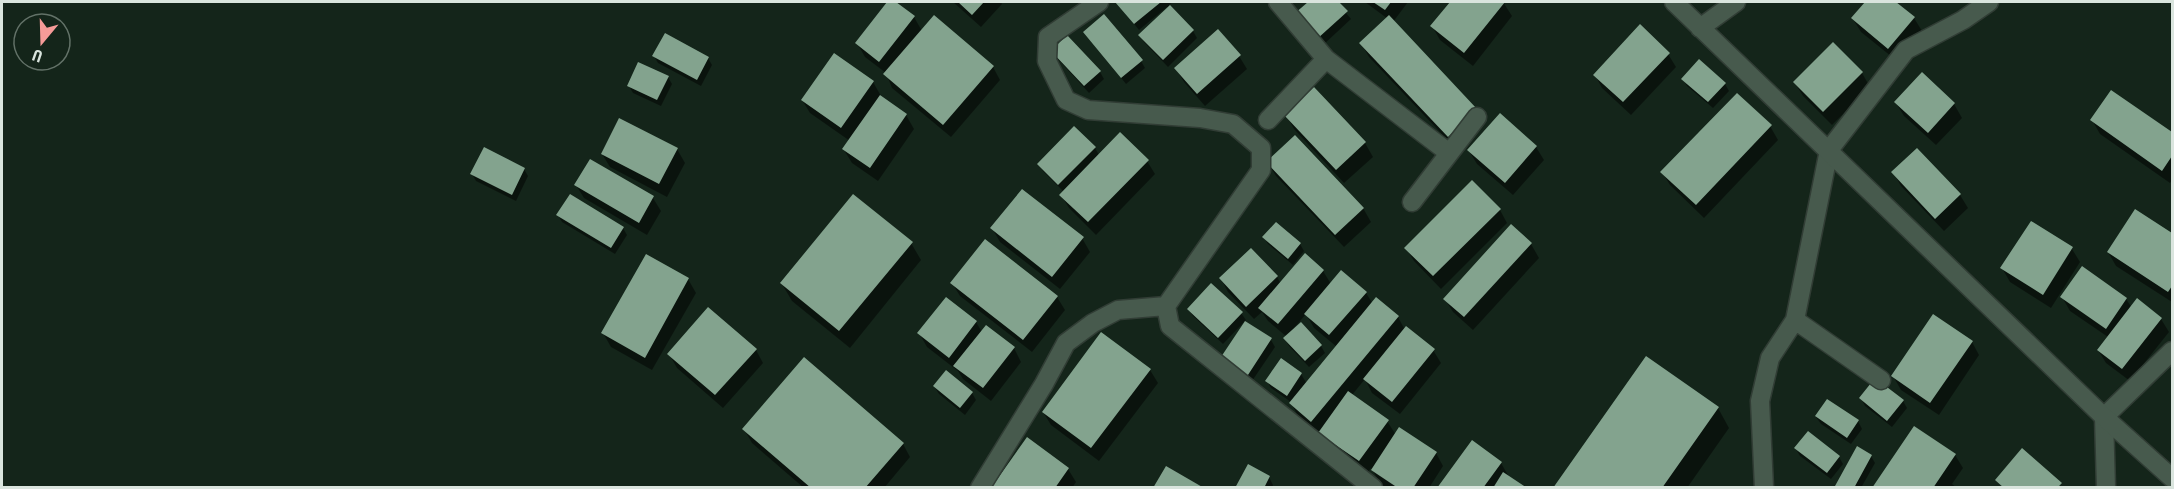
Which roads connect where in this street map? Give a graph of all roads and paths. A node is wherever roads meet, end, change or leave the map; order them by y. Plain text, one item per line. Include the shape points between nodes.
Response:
1 (1099, 2) edge
2 (1278, 2) edge
3 (1674, 2) edge
4 (1736, 2) edge
5 (1989, 2) edge
6 (1700, 28) junction
7 (1326, 60) junction
8 (1477, 117) dead end
9 (1268, 120) dead end
10 (1828, 150) junction
11 (1449, 153) junction
12 (1412, 202) dead end
13 (1166, 306) junction
14 (1795, 320) junction
15 (2172, 351) edge
16 (1881, 380) dead end
17 (2104, 417) junction
18 (2172, 478) edge
19 (980, 488) edge
20 (1373, 488) edge
21 (1764, 488) edge
22 (2106, 488) edge

1 - 13 street via 1048,37 1047,61 1066,100 1088,110 1233,124 1261,148 1261,170
2 - 7 street
3 - 6 street
4 - 6 street
5 - 10 street via 1906,50
6 - 10 street
7 - 9 street
7 - 11 street
8 - 11 street
10 - 14 street
10 - 17 street
11 - 12 street
13 - 19 street via 1118,310 1066,344
13 - 20 street via 1170,326
14 - 16 street
14 - 21 street via 1770,358 1760,401
15 - 17 street
17 - 18 street
17 - 22 street

